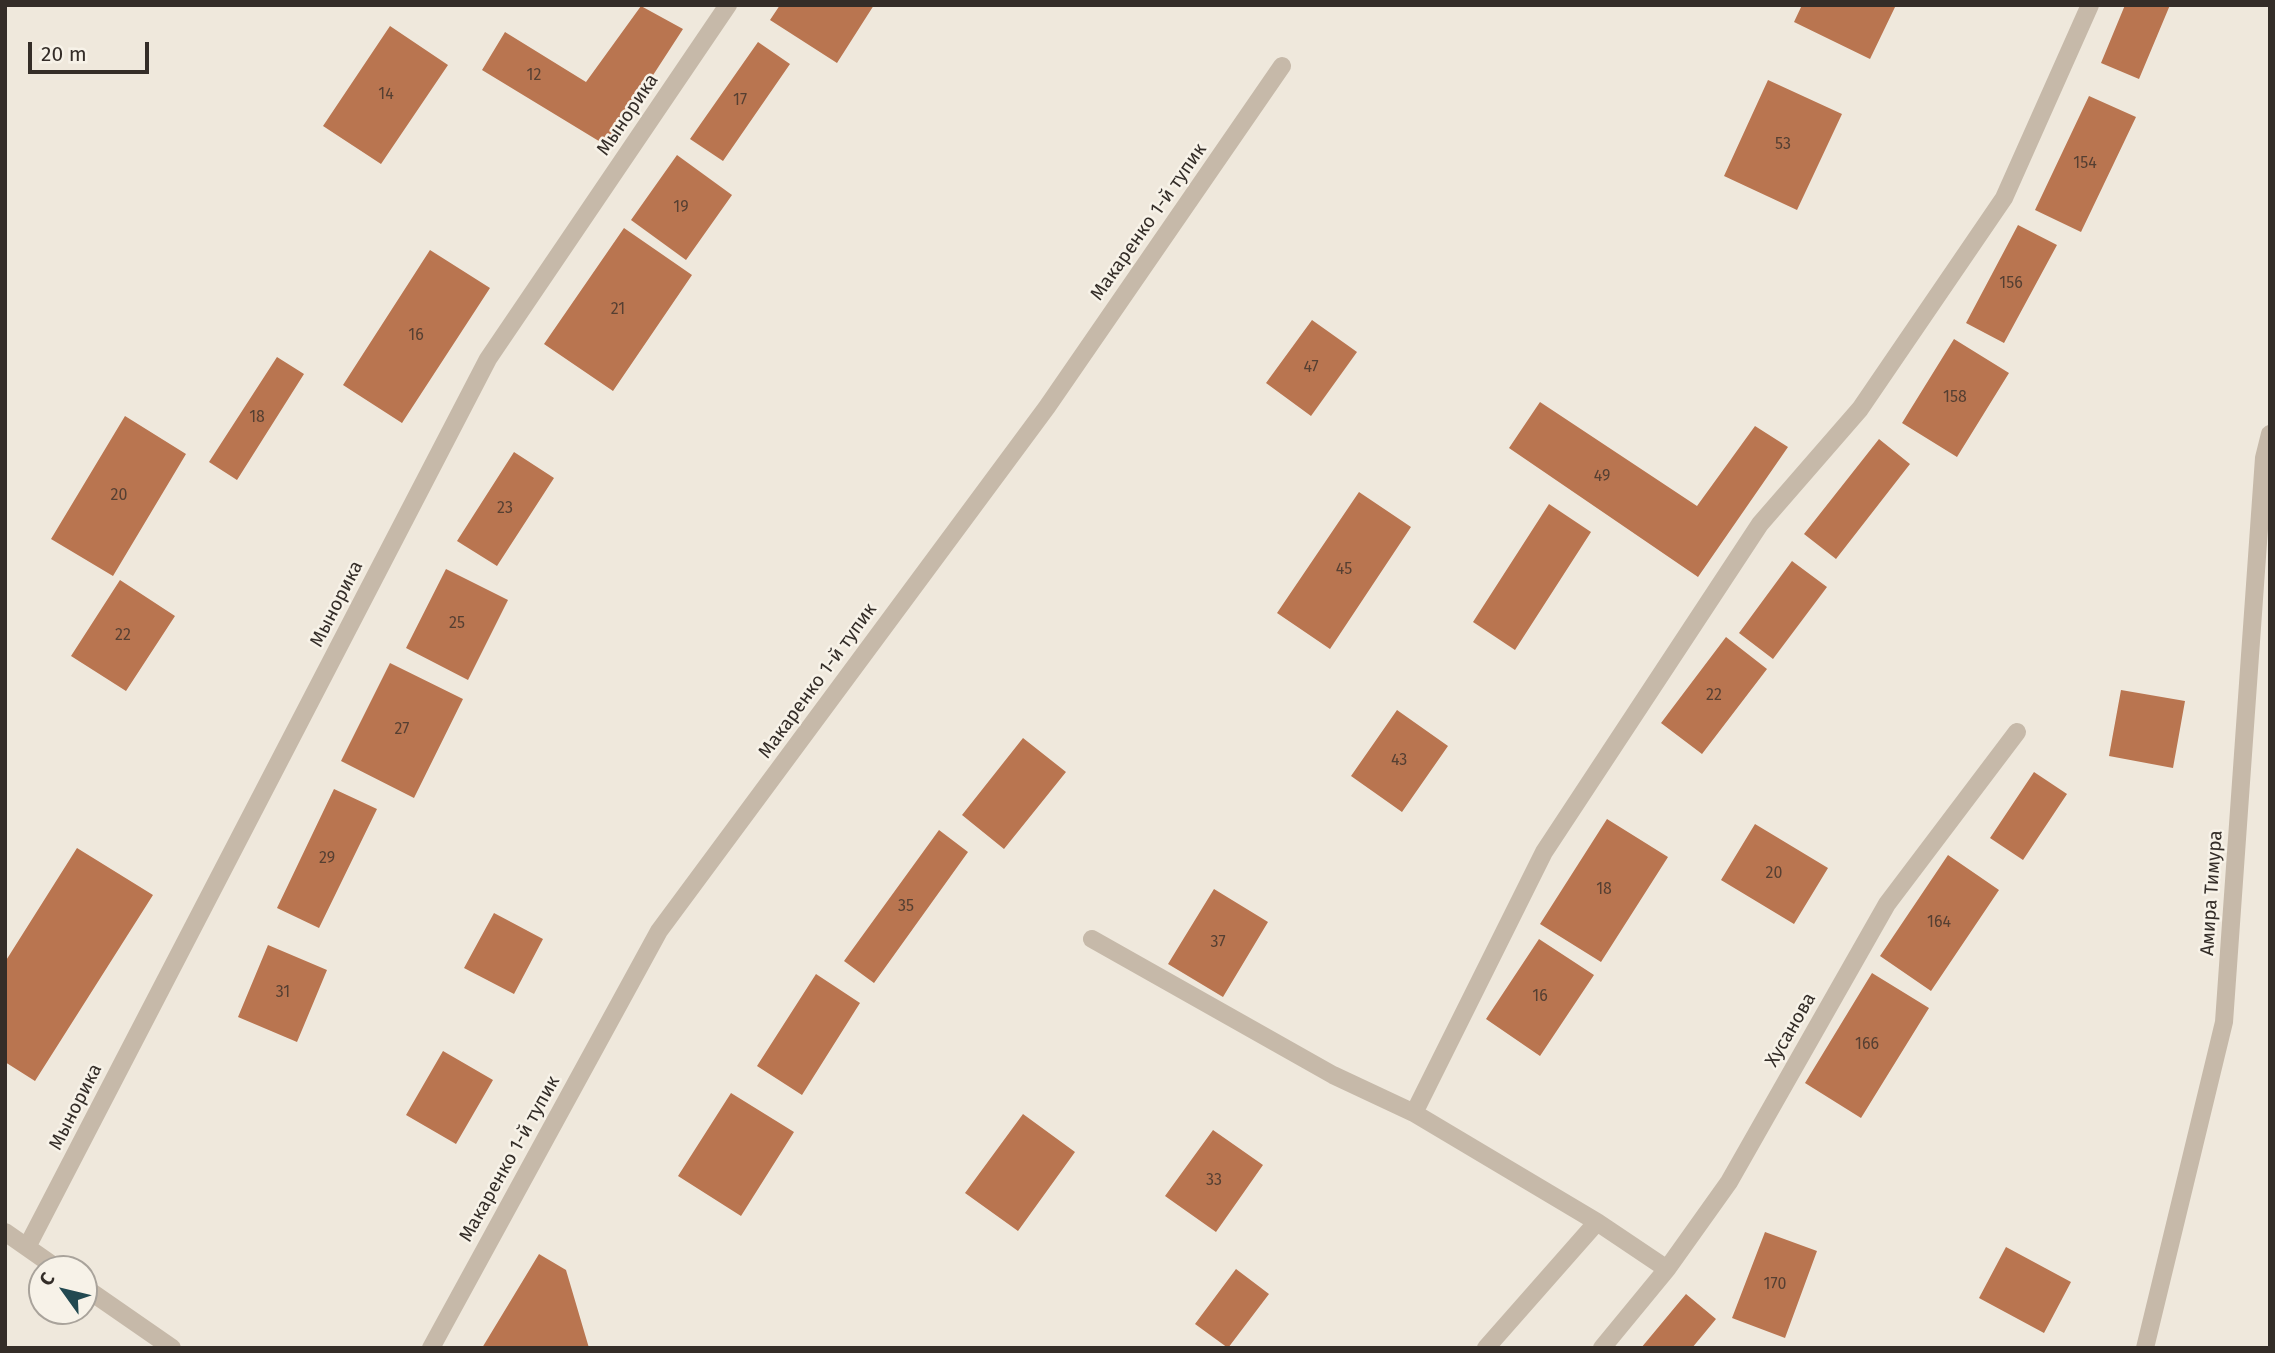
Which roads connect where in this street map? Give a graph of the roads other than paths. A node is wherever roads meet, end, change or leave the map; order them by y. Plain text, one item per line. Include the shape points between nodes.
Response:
1 (729, 5) edge
2 (2090, 5) edge
3 (1282, 66) dead end
4 (2270, 434) edge
5 (2017, 732) dead end
6 (1092, 939) dead end
7 (1414, 1113) junction
8 (1597, 1222) junction
9 (5, 1232) edge
10 (27, 1247) junction
11 (38, 1255) edge
12 (1667, 1269) junction
13 (98, 1297) edge
14 (173, 1348) edge
15 (431, 1348) edge
16 (1486, 1348) edge
17 (1602, 1348) edge
18 (2145, 1348) edge

1 - 10 street, Мынорика via 488,359
2 - 7 street via 2004,198 1860,409 1760,524 1544,852
3 - 15 street, Макаренко 1-й тупик via 1047,407 660,931
4 - 18 street, Амира Тимура via 2264,458 2224,1021
5 - 12 street, Хусанова via 1886,904 1729,1182
6 - 7 street via 1333,1075
7 - 8 street
8 - 12 street
8 - 16 street
9 - 10 street
10 - 11 street
12 - 17 street, Хусанова
13 - 14 street

